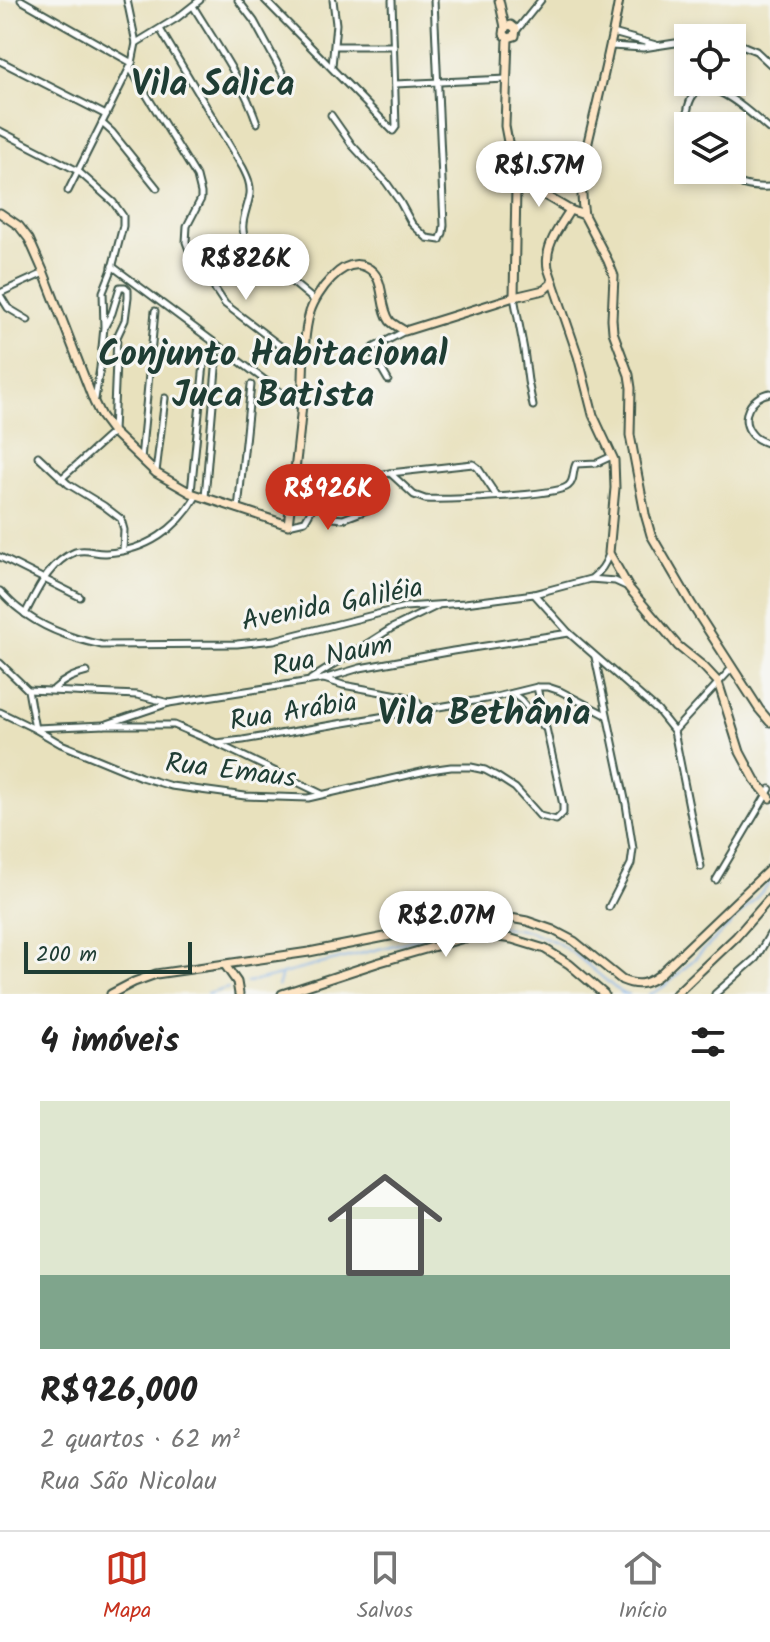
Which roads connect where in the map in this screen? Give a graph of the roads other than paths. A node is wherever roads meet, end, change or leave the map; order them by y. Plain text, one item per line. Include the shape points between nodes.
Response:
1 (21, 0) edge
2 (127, 0) edge
3 (200, 0) edge
4 (238, 0) edge
5 (265, 0) edge
6 (333, 0) edge
7 (392, 0) edge
8 (434, 0) edge
9 (499, 0) edge
10 (541, 0) edge
11 (619, 0) edge
12 (193, 6) junction
13 (505, 27) junction
14 (160, 29) junction
15 (516, 31) junction
16 (613, 33) junction
17 (508, 38) junction
18 (136, 43) junction
19 (674, 43) edge
20 (657, 45) junction
21 (335, 46) junction
22 (394, 46) junction
23 (611, 46) junction
24 (746, 47) edge
25 (0, 61) edge
26 (770, 64) edge
27 (131, 66) junction
28 (332, 67) junction
29 (285, 78) dead end
30 (507, 79) junction
31 (437, 83) junction
32 (395, 84) junction
33 (688, 112) edge
34 (106, 115) junction
35 (331, 115) dead end
36 (102, 123) junction
37 (257, 123) dead end
38 (770, 130) edge
39 (0, 131) edge
40 (78, 171) junction
41 (519, 184) junction
42 (740, 184) edge
43 (770, 187) edge
44 (157, 188) dead end
45 (68, 191) dead end
46 (570, 210) junction
47 (0, 213) edge
48 (584, 215) junction
49 (112, 266) junction
50 (44, 273) junction
51 (553, 282) junction
52 (544, 290) junction
53 (0, 294) edge
54 (514, 297) junction
55 (315, 301) junction
56 (562, 307) junction
57 (155, 311) dead end
58 (28, 320) dead end
59 (104, 327) junction
60 (405, 331) junction
61 (205, 354) dead end
62 (217, 357) dead end
63 (304, 364) junction
64 (388, 380) dead end
65 (251, 385) dead end
66 (770, 393) edge
67 (165, 398) dead end
68 (94, 402) junction
69 (533, 406) dead end
70 (302, 408) junction
71 (113, 432) junction
72 (770, 444) edge
73 (633, 454) junction
74 (38, 456) dead end
75 (613, 458) junction
76 (141, 460) junction
77 (156, 473) junction
78 (390, 473) junction
79 (61, 479) junction
80 (325, 488) junction
81 (197, 496) junction
82 (496, 496) junction
83 (238, 510) junction
84 (367, 510) dead end
85 (288, 525) junction
86 (123, 551) junction
87 (609, 553) junction
88 (0, 557) edge
89 (44, 578) junction
90 (590, 579) junction
91 (629, 588) junction
92 (0, 591) edge
93 (534, 594) junction
94 (80, 597) dead end
95 (441, 604) junction
96 (25, 614) junction
97 (569, 633) junction
98 (594, 655) junction
99 (0, 663) edge
100 (732, 667) junction
101 (87, 672) dead end
102 (323, 679) junction
103 (308, 681) junction
104 (718, 682) junction
105 (537, 687) junction
106 (54, 689) junction
107 (28, 690) junction
108 (512, 693) junction
109 (169, 703) junction
110 (422, 709) junction
111 (0, 712) edge
112 (606, 715) junction
113 (770, 722) edge
114 (104, 725) junction
115 (35, 729) junction
116 (546, 729) junction
117 (674, 731) junction
118 (216, 743) junction
119 (769, 794) edge
120 (324, 795) junction
121 (701, 867) dead end
122 (770, 869) edge
123 (716, 880) dead end
124 (770, 898) edge
125 (609, 907) dead end
126 (770, 934) edge
127 (225, 965) junction
128 (111, 994) edge
129 (239, 994) edge
130 (282, 994) edge
131 (604, 994) edge
132 (676, 994) edge
133 (715, 994) edge

1 - 27 street
2 - 18 street
3 - 12 street
4 - 29 street
5 - 28 street
6 - 21 street
7 - 22 street
8 - 31 street
9 - 13 street
10 - 15 street
11 - 16 street
12 - 14 street
12 - 37 street via 239,81
13 - 15 street
13 - 17 street
14 - 18 street
14 - 55 street via 248,179 244,239
15 - 17 street
16 - 20 street
16 - 23 street
17 - 30 street
18 - 27 street
19 - 20 street
20 - 23 street
21 - 22 street
21 - 28 street
22 - 32 street
23 - 48 street via 583,164
24 - 26 street
25 - 34 street
27 - 34 street
27 - 63 street via 197,177 201,199 185,234 189,250 211,267 215,289 225,304
28 - 32 street via 393,131
30 - 31 street
30 - 41 street via 505,126
31 - 32 street
31 - 35 street via 444,225 440,240 427,238 412,224 386,182
33 - 38 street via 692,96 712,88
34 - 36 street
36 - 40 street
36 - 44 street
39 - 40 street
40 - 45 street
40 - 49 street via 123,216
41 - 46 street
41 - 54 street
42 - 43 street
46 - 48 street
46 - 51 street via 548,252
47 - 50 street via 29,239
48 - 73 street via 614,276 613,332 629,375
49 - 59 street via 103,292
49 - 70 street
50 - 53 street
50 - 68 street
51 - 52 street
51 - 56 street
52 - 54 street
52 - 56 street
53 - 58 street via 8,308
54 - 60 street
54 - 69 street
55 - 60 street via 344,266 367,267 378,278 388,317
55 - 63 street
56 - 75 street via 593,415
57 - 76 street
59 - 68 street
59 - 71 street via 118,290 126,287 126,312 117,337
60 - 64 street via 373,348
61 - 81 street
62 - 81 street
63 - 70 street
65 - 83 street
66 - 72 street via 751,403 746,423 752,435
67 - 77 street
68 - 71 street
70 - 85 street
71 - 76 street
71 - 79 street
73 - 75 street
73 - 100 street via 651,535
74 - 79 street
75 - 82 street via 576,464 572,483 564,489
75 - 87 street
76 - 77 street
77 - 81 street
78 - 80 street
78 - 82 street via 425,499
78 - 82 street via 473,464
79 - 86 street via 121,519
80 - 84 street via 333,518
80 - 85 street via 305,521
81 - 83 street
81 - 86 street via 185,516 154,540
83 - 85 street
86 - 89 street via 78,551
87 - 90 street
87 - 91 street
88 - 89 street
89 - 94 street
89 - 96 street
90 - 91 street
90 - 93 street, Avenida Galiléia
91 - 104 street via 678,646
92 - 96 street, Avenida Galiléia
93 - 95 street, Avenida Galiléia
93 - 97 street
95 - 96 street, Avenida Galiléia via 237,644 102,645 65,635
95 - 103 street
97 - 98 street
97 - 102 street, Rua Naum via 360,668
98 - 112 street
98 - 117 street
99 - 107 street
100 - 104 street
100 - 113 street
101 - 106 street
102 - 103 street, Rua Naum
102 - 110 street via 404,696
103 - 109 street, Rua Naum
104 - 117 street
104 - 119 street via 740,752
105 - 108 street, Rua Arábia
105 - 112 street via 560,691
105 - 116 street
106 - 107 street
106 - 109 street via 137,695
107 - 115 street
108 - 110 street, Rua Arábia
108 - 116 street
109 - 114 street, Rua Naum
110 - 118 street, Rua Arábia
111 - 115 street, Rua Emaus
112 - 125 street via 633,849
114 - 115 street
114 - 118 street via 174,725
115 - 120 street, Rua Emaus via 96,760 171,786 260,798
116 - 120 street, Rua Emaus via 563,805 556,820 540,816 498,777 471,767 430,770
117 - 121 street
118 - 120 street
119 - 123 street
122 - 127 street via 658,976 640,985 622,980 553,930 499,916 459,918 361,943
124 - 132 street
126 - 133 street via 756,958
127 - 128 street via 156,974
127 - 129 street
130 - 131 street via 464,938 492,936 545,949

